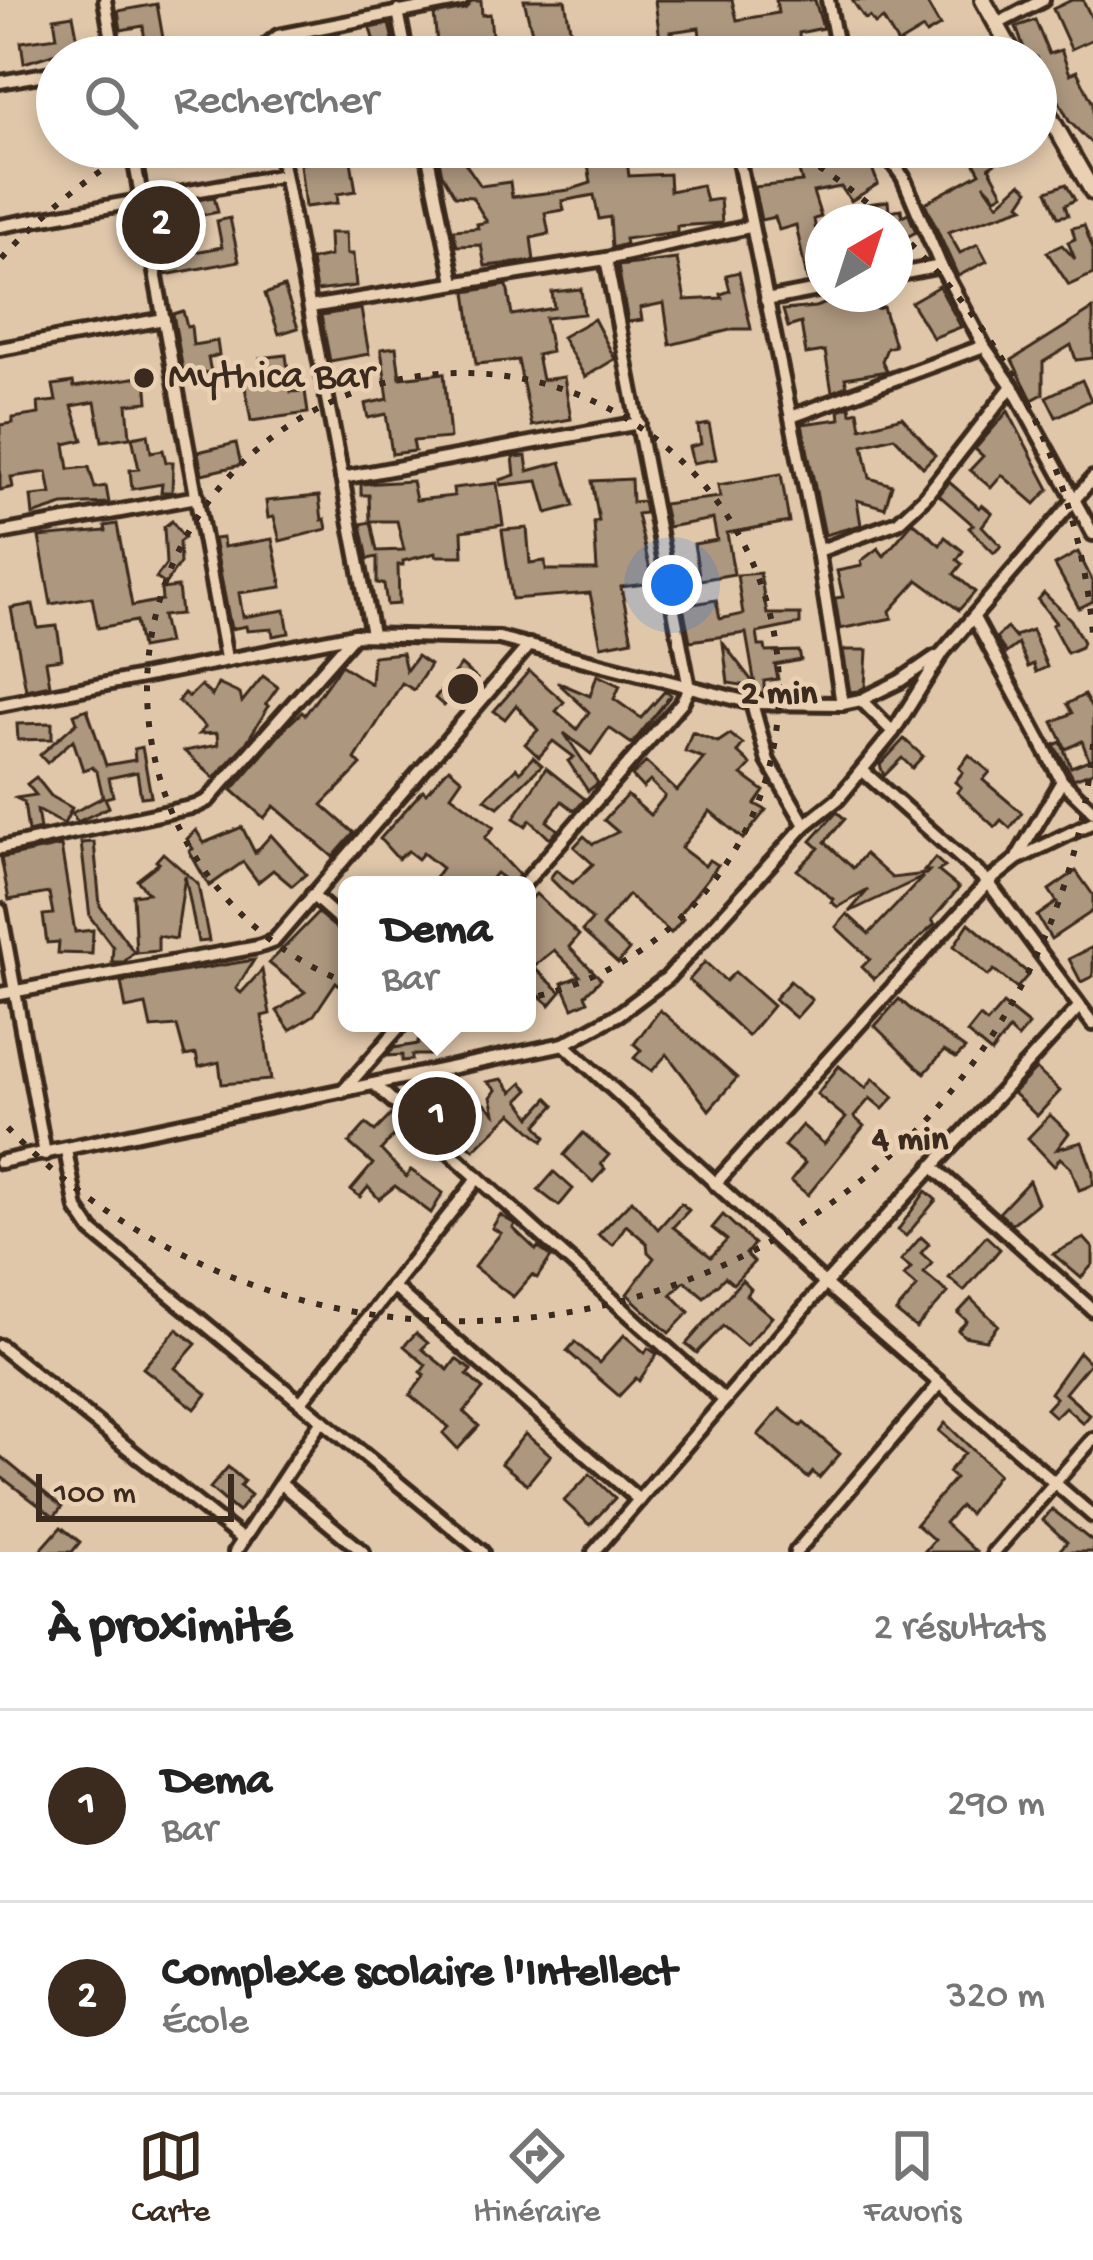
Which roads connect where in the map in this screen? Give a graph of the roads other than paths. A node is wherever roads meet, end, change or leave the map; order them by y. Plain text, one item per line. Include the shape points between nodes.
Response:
1 (105, 0) edge
2 (375, 0) edge
3 (462, 0) edge
4 (828, 0) edge
5 (983, 0) edge
6 (1043, 0) edge
7 (398, 11) junction
8 (378, 15) junction
9 (997, 24) junction
10 (111, 36) edge
11 (278, 36) edge
12 (403, 36) edge
13 (835, 36) edge
14 (1004, 36) edge
15 (36, 76) edge
16 (0, 82) edge
17 (1057, 124) edge
18 (136, 168) edge
19 (283, 168) edge
20 (430, 168) edge
21 (739, 168) edge
22 (894, 168) edge
23 (1088, 170) edge
24 (284, 175) junction
25 (1093, 192) edge
26 (142, 201) junction
27 (0, 226) edge
28 (749, 227) junction
29 (606, 259) junction
30 (941, 266) junction
31 (913, 271) edge
32 (454, 282) junction
33 (805, 292) edge
34 (766, 299) junction
35 (310, 307) junction
36 (164, 319) junction
37 (984, 346) junction
38 (0, 349) edge
39 (1012, 386) junction
40 (791, 417) junction
41 (639, 423) junction
42 (342, 478) junction
43 (1093, 478) edge
44 (197, 497) junction
45 (1074, 500) junction
46 (0, 533) edge
47 (1093, 534) edge
48 (818, 551) junction
49 (974, 618) junction
50 (372, 634) junction
51 (354, 635) junction
52 (529, 645) junction
53 (943, 652) junction
54 (226, 658) junction
55 (688, 688) junction
56 (861, 700) junction
57 (752, 704) junction
58 (842, 704) junction
59 (0, 705) edge
60 (893, 732) junction
61 (862, 771) junction
62 (1062, 782) junction
63 (1093, 811) edge
64 (1093, 822) edge
65 (805, 825) junction
66 (0, 848) edge
67 (1017, 859) junction
68 (531, 876) edge
69 (988, 882) junction
70 (312, 896) junction
71 (0, 910) edge
72 (338, 918) edge
73 (16, 992) junction
74 (0, 994) edge
75 (1079, 1007) junction
76 (1093, 1024) edge
77 (395, 1032) edge
78 (564, 1044) junction
79 (374, 1084) junction
80 (343, 1091) junction
81 (66, 1150) junction
82 (45, 1154) junction
83 (0, 1162) edge
84 (932, 1166) junction
85 (478, 1178) junction
86 (716, 1184) junction
87 (825, 1284) junction
88 (392, 1286) junction
89 (1093, 1310) edge
90 (0, 1346) edge
91 (940, 1383) junction
92 (724, 1400) junction
93 (301, 1402) junction
94 (322, 1420) junction
95 (1093, 1439) edge
96 (1054, 1483) junction
97 (280, 1484) junction
98 (639, 1500) junction
99 (1093, 1516) edge
100 (243, 1540) junction
101 (235, 1552) edge
102 (363, 1552) edge
103 (482, 1552) edge
104 (594, 1552) edge
105 (796, 1552) edge
106 (994, 1552) edge

1 - 10 street
2 - 8 street
3 - 7 street
4 - 13 street
5 - 9 street
6 - 9 street
7 - 8 street
7 - 12 street
8 - 11 street
9 - 14 street
15 - 16 street
17 - 23 street
18 - 26 street
19 - 24 street
20 - 32 street
21 - 28 street
22 - 30 street
23 - 25 street
24 - 26 street
24 - 35 street
26 - 27 street
26 - 36 street
28 - 29 street
28 - 34 street
29 - 32 street
29 - 41 street
30 - 31 street
30 - 37 street
32 - 35 street
33 - 34 street
34 - 40 street
35 - 42 street
36 - 38 street
36 - 44 street
37 - 39 street
37 - 40 street
39 - 45 street
39 - 48 street via 898,522
40 - 48 street
41 - 42 street
41 - 55 street
42 - 50 street
43 - 45 street
44 - 46 street
44 - 54 street
45 - 47 street
45 - 49 street
48 - 58 street
49 - 53 street
49 - 62 street
50 - 51 street
50 - 52 street
51 - 54 street
51 - 66 street via 208,800
52 - 55 street
52 - 70 street
53 - 56 street
53 - 60 street
54 - 59 street
55 - 57 street
55 - 68 street
56 - 58 street
56 - 60 street
57 - 58 street
57 - 65 street via 768,761
60 - 61 street
61 - 65 street
61 - 69 street
62 - 63 street
62 - 67 street
64 - 67 street
65 - 78 street via 668,978
67 - 69 street
69 - 75 street
69 - 86 street
70 - 72 street
70 - 73 street via 267,944
71 - 73 street
73 - 74 street
73 - 82 street
75 - 76 street
75 - 84 street
77 - 80 street
78 - 79 street
78 - 86 street
79 - 80 street
79 - 85 street
80 - 81 street
81 - 82 street
81 - 93 street via 85,1224
82 - 83 street
84 - 87 street
84 - 89 street
85 - 88 street
85 - 92 street
86 - 87 street
87 - 91 street
87 - 92 street
88 - 93 street
88 - 98 street
90 - 100 street
91 - 96 street
91 - 105 street
92 - 98 street
93 - 94 street
94 - 97 street
94 - 103 street
95 - 96 street
96 - 99 street
96 - 106 street
97 - 100 street
97 - 102 street
98 - 104 street
100 - 101 street

